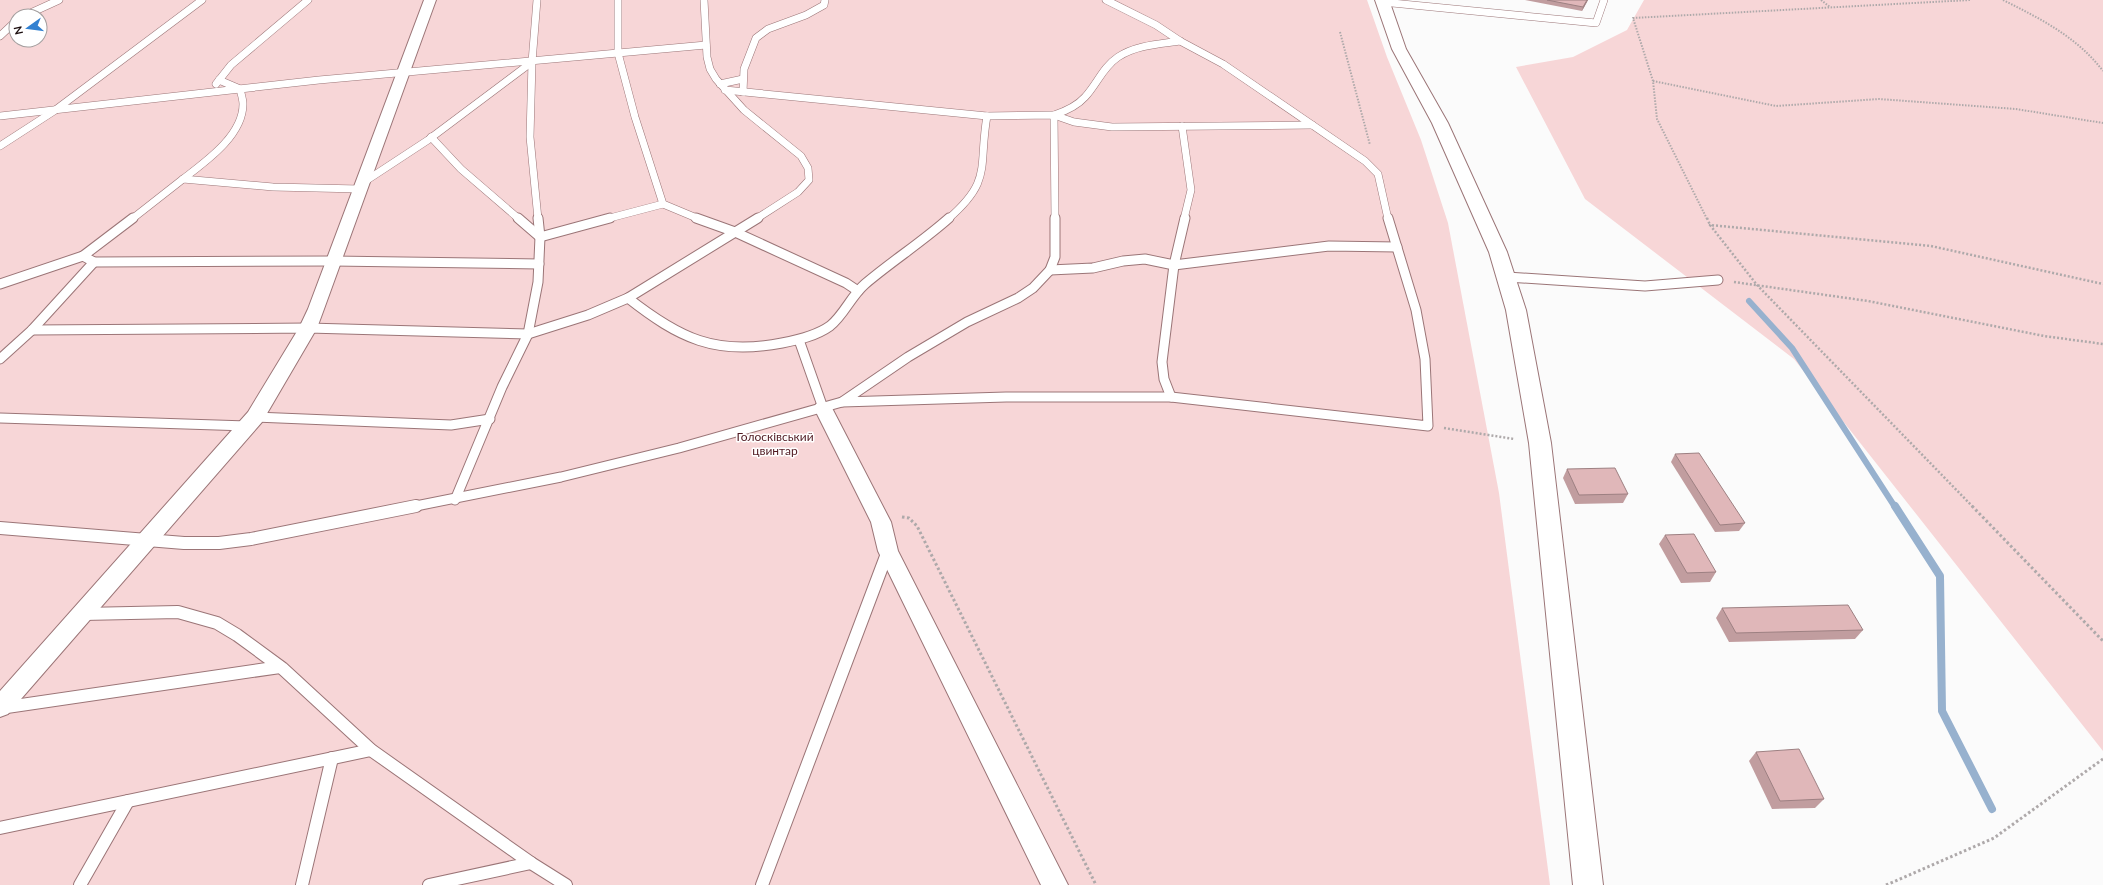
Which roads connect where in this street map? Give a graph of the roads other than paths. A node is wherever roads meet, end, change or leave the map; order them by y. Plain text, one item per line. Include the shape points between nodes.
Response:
1 (59, 0) edge
2 (202, 0) edge
3 (308, 0) edge
4 (430, 0) edge
5 (537, 0) edge
6 (618, 0) edge
7 (704, 0) edge
8 (825, 0) edge
9 (1106, 0) edge
10 (1604, 0) edge
11 (1382, 1) edge
12 (42, 8) edge
13 (8, 28) edge
14 (0, 36) edge
15 (1180, 41) junction
16 (706, 46) junction
17 (618, 53) junction
18 (532, 62) junction
19 (403, 73) junction
20 (743, 79) junction
21 (219, 80) junction
22 (722, 87) junction
23 (240, 89) junction
24 (210, 92) junction
25 (744, 92) junction
26 (54, 111) junction
27 (1054, 115) junction
28 (0, 116) edge
29 (987, 116) junction
30 (1312, 124) junction
31 (1182, 126) junction
32 (431, 137) junction
33 (0, 146) edge
34 (183, 179) junction
35 (360, 187) junction
36 (663, 204) junction
37 (735, 232) junction
38 (540, 237) junction
39 (1397, 247) junction
40 (83, 256) junction
41 (333, 261) junction
42 (94, 262) junction
43 (539, 264) junction
44 (1174, 265) junction
45 (1050, 270) junction
46 (1507, 277) junction
47 (1718, 280) road end
48 (0, 284) edge
49 (858, 291) junction
50 (628, 298) junction
51 (308, 328) junction
52 (32, 330) junction
53 (528, 334) junction
54 (799, 340) junction
55 (0, 358) edge
56 (1171, 397) junction
57 (833, 405) junction
58 (0, 418) edge
59 (490, 419) junction
60 (251, 421) junction
61 (455, 500) junction
62 (0, 528) edge
63 (147, 540) junction
64 (888, 551) junction
65 (81, 614) junction
66 (280, 666) junction
67 (0, 708) edge
68 (371, 750) junction
69 (332, 758) junction
70 (128, 801) junction
71 (0, 828) edge
72 (531, 863) junction
73 (80, 885) edge
74 (302, 885) edge
75 (429, 885) edge
76 (566, 885) edge
77 (762, 885) edge
78 (1055, 885) edge
79 (1588, 885) edge

1 - 12 lane
2 - 26 lane
3 - 21 lane via 231,65
4 - 19 street
5 - 18 lane
6 - 17 lane
7 - 16 lane
8 - 20 lane via 824,5 816,10 768,29 760,35 749,54
9 - 15 lane via 1156,25
10 - 11 lane via 1596,23 1540,21
11 - 46 street via 1399,49 1440,123
13 - 14 lane
15 - 27 lane via 1151,45 1120,56 1108,66 1077,106
15 - 30 lane via 1223,64
16 - 17 lane
16 - 22 lane via 710,69
17 - 18 lane
17 - 36 lane
18 - 19 lane
18 - 32 lane
18 - 38 lane via 530,137
19 - 23 lane
19 - 35 street
20 - 22 lane
20 - 25 lane
21 - 23 lane
21 - 24 lane
22 - 25 lane
22 - 37 lane via 744,110 800,156 809,175 809,180 798,192
23 - 24 lane
23 - 34 lane via 243,105 237,125 222,148
24 - 26 lane
25 - 29 lane
26 - 28 lane
26 - 33 lane
27 - 29 lane
27 - 31 lane via 1094,125
27 - 45 lane via 1055,257
29 - 49 lane via 982,168 978,185 968,200 911,250
30 - 31 lane
30 - 39 lane via 1365,161 1378,174
31 - 44 lane via 1191,190
32 - 35 lane
32 - 38 lane via 461,169
34 - 35 lane via 273,187
34 - 40 lane via 97,248
35 - 41 street
36 - 37 lane via 688,216
36 - 38 lane
37 - 49 lane via 846,283
37 - 50 lane
38 - 43 lane
39 - 44 lane via 1329,246
39 - 56 lane via 1416,310 1425,359 1428,426
40 - 42 lane
40 - 48 lane
41 - 42 lane
41 - 43 lane
41 - 51 street
42 - 52 lane
43 - 53 lane
44 - 45 lane via 1145,258 1093,268
44 - 56 lane via 1162,362 1164,380
45 - 57 lane via 1033,288 1018,298 967,322
46 - 47 lane via 1645,286
46 - 79 street via 1516,310 1540,443
49 - 54 lane via 834,322 819,332
50 - 53 lane via 588,315
50 - 54 lane via 655,321 702,343 725,348 746,348
51 - 52 lane
51 - 53 lane
51 - 60 street
52 - 55 lane
53 - 59 lane via 502,387
54 - 57 lane
56 - 57 lane via 1006,397
57 - 61 lane via 561,477
57 - 64 street via 881,522
58 - 60 lane
59 - 60 lane via 451,425
59 - 61 lane
60 - 63 street
61 - 63 lane via 251,539 219,543
62 - 63 lane
63 - 65 street
64 - 77 lane
64 - 78 street
65 - 66 lane via 178,612 196,616 217,623
65 - 67 street
66 - 67 lane
66 - 68 lane
68 - 69 lane
68 - 72 lane
69 - 70 lane
69 - 74 lane
70 - 71 lane
70 - 73 lane
72 - 75 lane
72 - 76 lane

